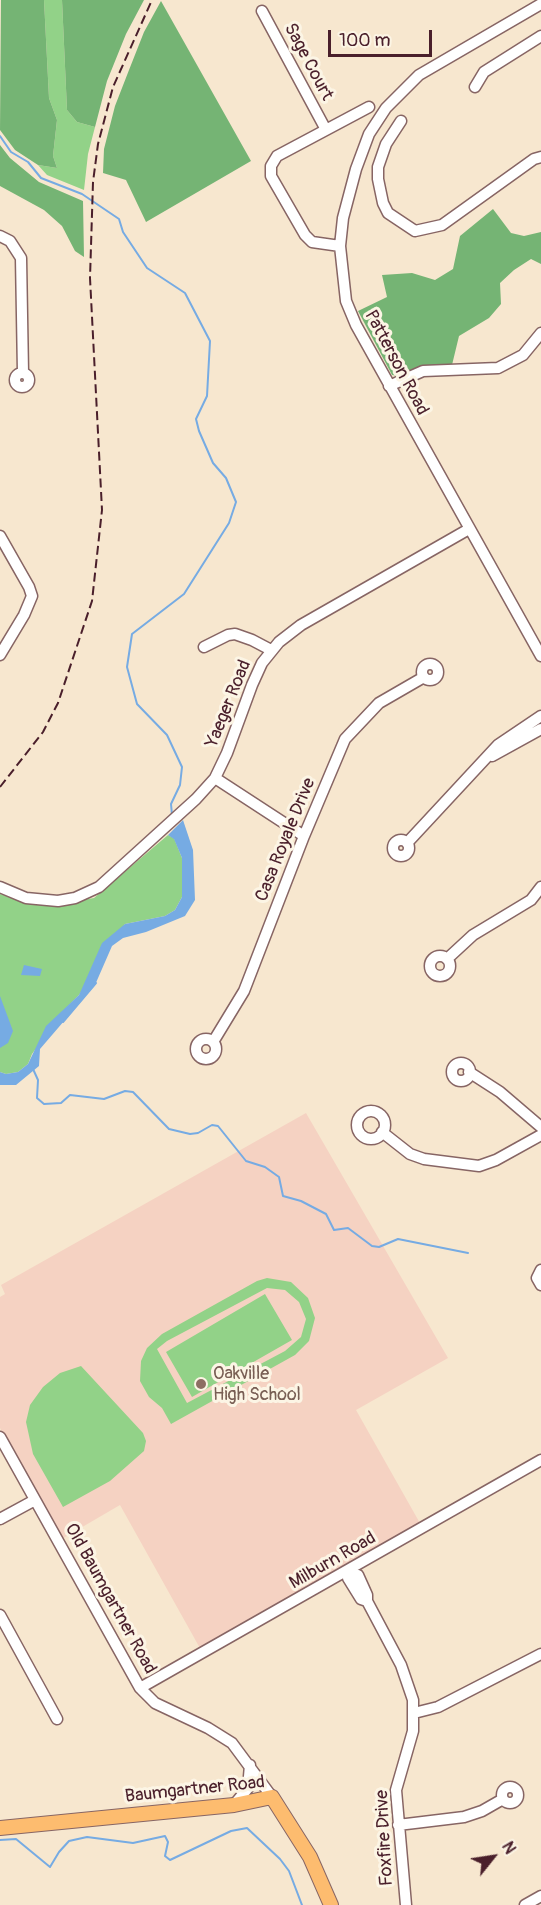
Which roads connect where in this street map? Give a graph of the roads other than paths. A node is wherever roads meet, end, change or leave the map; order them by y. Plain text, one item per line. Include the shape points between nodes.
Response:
1 (541, 4) edge
2 (262, 11) dead end
3 (541, 36) edge
4 (475, 87) dead end
5 (369, 106) dead end
6 (401, 121) dead end
7 (325, 128) junction
8 (541, 157) edge
9 (0, 236) edge
10 (340, 246) junction
11 (541, 333) edge
12 (23, 373) dead end
13 (389, 386) junction
14 (469, 529) junction
15 (0, 536) edge
16 (204, 647) dead end
17 (2, 649) edge
18 (271, 650) junction
19 (541, 656) edge
20 (424, 676) dead end
21 (541, 716) edge
22 (541, 729) edge
23 (484, 761) junction
24 (215, 778) junction
25 (304, 836) junction
26 (407, 843) dead end
27 (541, 887) edge
28 (0, 888) edge
29 (447, 959) dead end
30 (213, 1042) dead end
31 (469, 1072) dead end
32 (541, 1127) edge
33 (382, 1132) dead end
34 (541, 1135) edge
35 (541, 1270) edge
36 (541, 1284) edge
37 (0, 1437) edge
38 (541, 1460) edge
39 (35, 1500) junction
40 (0, 1519) edge
41 (350, 1572) junction
42 (0, 1615) edge
43 (540, 1652) edge
44 (140, 1688) junction
45 (414, 1713) junction
46 (57, 1719) dead end
47 (250, 1765) junction
48 (272, 1797) junction
49 (503, 1799) dead end
50 (240, 1804) junction
51 (286, 1818) junction
52 (398, 1825) junction
53 (0, 1828) edge
54 (541, 1896) edge
55 (331, 1905) edge
56 (406, 1905) edge
57 (525, 1905) edge

1 - 10 street, Patterson Road via 419,75 390,103 369,134 356,169 344,211
2 - 7 street, Sage Court
3 - 4 street via 484,72
5 - 7 street, Sage Court
6 - 8 street via 378,166 380,191 388,213 415,231 442,225
7 - 10 street, Sage Court via 277,156 271,176 305,235 312,242
9 - 12 street via 10,241 21,258
10 - 13 street, Patterson Road via 342,280 351,314
11 - 13 street via 522,355 498,368 423,371
13 - 14 street, Patterson Road
14 - 18 street, Yaeger Road via 301,625
14 - 19 street
15 - 17 street via 32,596
16 - 18 street via 235,634
18 - 24 street, Yaeger Road via 252,685
20 - 25 street, Casa Royale Drive via 379,703 350,733
21 - 23 street via 498,745
22 - 23 street
23 - 26 street
24 - 25 street
24 - 28 street, Yaeger Road via 108,879 75,898 26,898
25 - 30 street, Casa Royale Drive via 244,991
27 - 29 street via 531,900 473,935
31 - 32 street
33 - 34 street via 410,1154 424,1159 478,1166
35 - 36 street via 537,1278
37 - 39 street, Old Baumgartner Road
38 - 41 street, Milburn Road
39 - 40 street
39 - 44 street, Old Baumgartner Road
41 - 44 street, Milburn Road
41 - 45 street, Foxfire Drive via 348,1578 361,1599 367,1601 409,1682
42 - 46 street
43 - 45 street via 438,1707
44 - 47 street, Old Baumgartner Road via 155,1703 222,1736
45 - 52 street, Foxfire Drive via 413,1731 396,1790
47 - 48 street, Old Baumgartner Road
47 - 50 street via 248,1788
48 - 50 main road, Baumgartner Road
48 - 51 main road, Baumgartner Road
49 - 52 street via 464,1817
50 - 51 main road
50 - 53 main road, Baumgartner Road
51 - 55 main road, Baumgartner Road
52 - 56 street, Foxfire Drive
54 - 57 street

